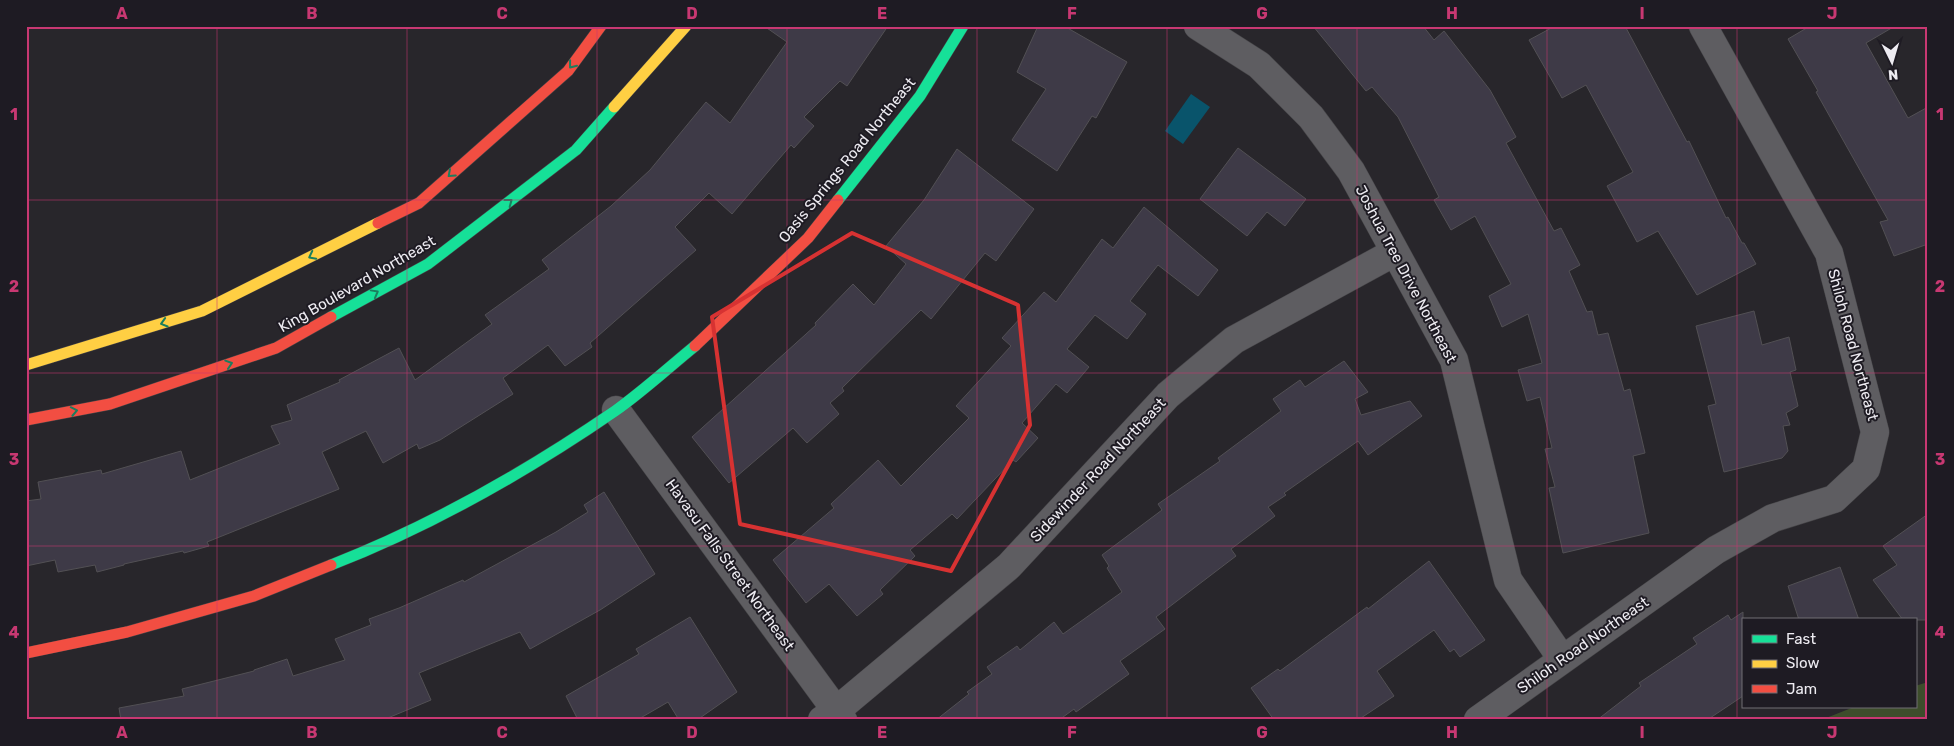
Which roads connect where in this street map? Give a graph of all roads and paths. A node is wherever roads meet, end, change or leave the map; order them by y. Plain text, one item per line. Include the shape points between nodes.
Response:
1 (601, 26) edge
2 (686, 26) edge
3 (963, 26) edge
4 (1198, 26) edge
5 (1704, 26) edge
6 (1395, 252) junction
7 (26, 365) edge
8 (616, 410) junction
9 (26, 420) edge
10 (26, 653) edge
11 (1562, 659) junction
12 (834, 717) edge
13 (1478, 720) edge

1 -> 7 street via 568,71 418,203 202,311
9 -> 2 street, King Boulevard Northeast via 110,404 276,348 428,264 576,150
3 - 8 street, Oasis Springs Road Northeast via 920,96 808,238 700,342
4 - 6 street, Joshua Tree Drive Northeast via 1259,65 1311,117 1351,171
5 - 11 street, Shiloh Road Northeast via 1829,253 1875,432 1866,469 1834,499 1773,518 1716,550
6 - 11 street, Joshua Tree Drive Northeast via 1454,360 1508,580
6 - 12 street, Sidewinder Road Northeast via 1234,340 1168,395 1009,566
8 - 10 street, Oasis Springs Road Northeast via 512,478 385,544 254,596 127,632
8 - 12 street, Havasu Falls Street Northeast
11 - 13 street, Shiloh Road Northeast

